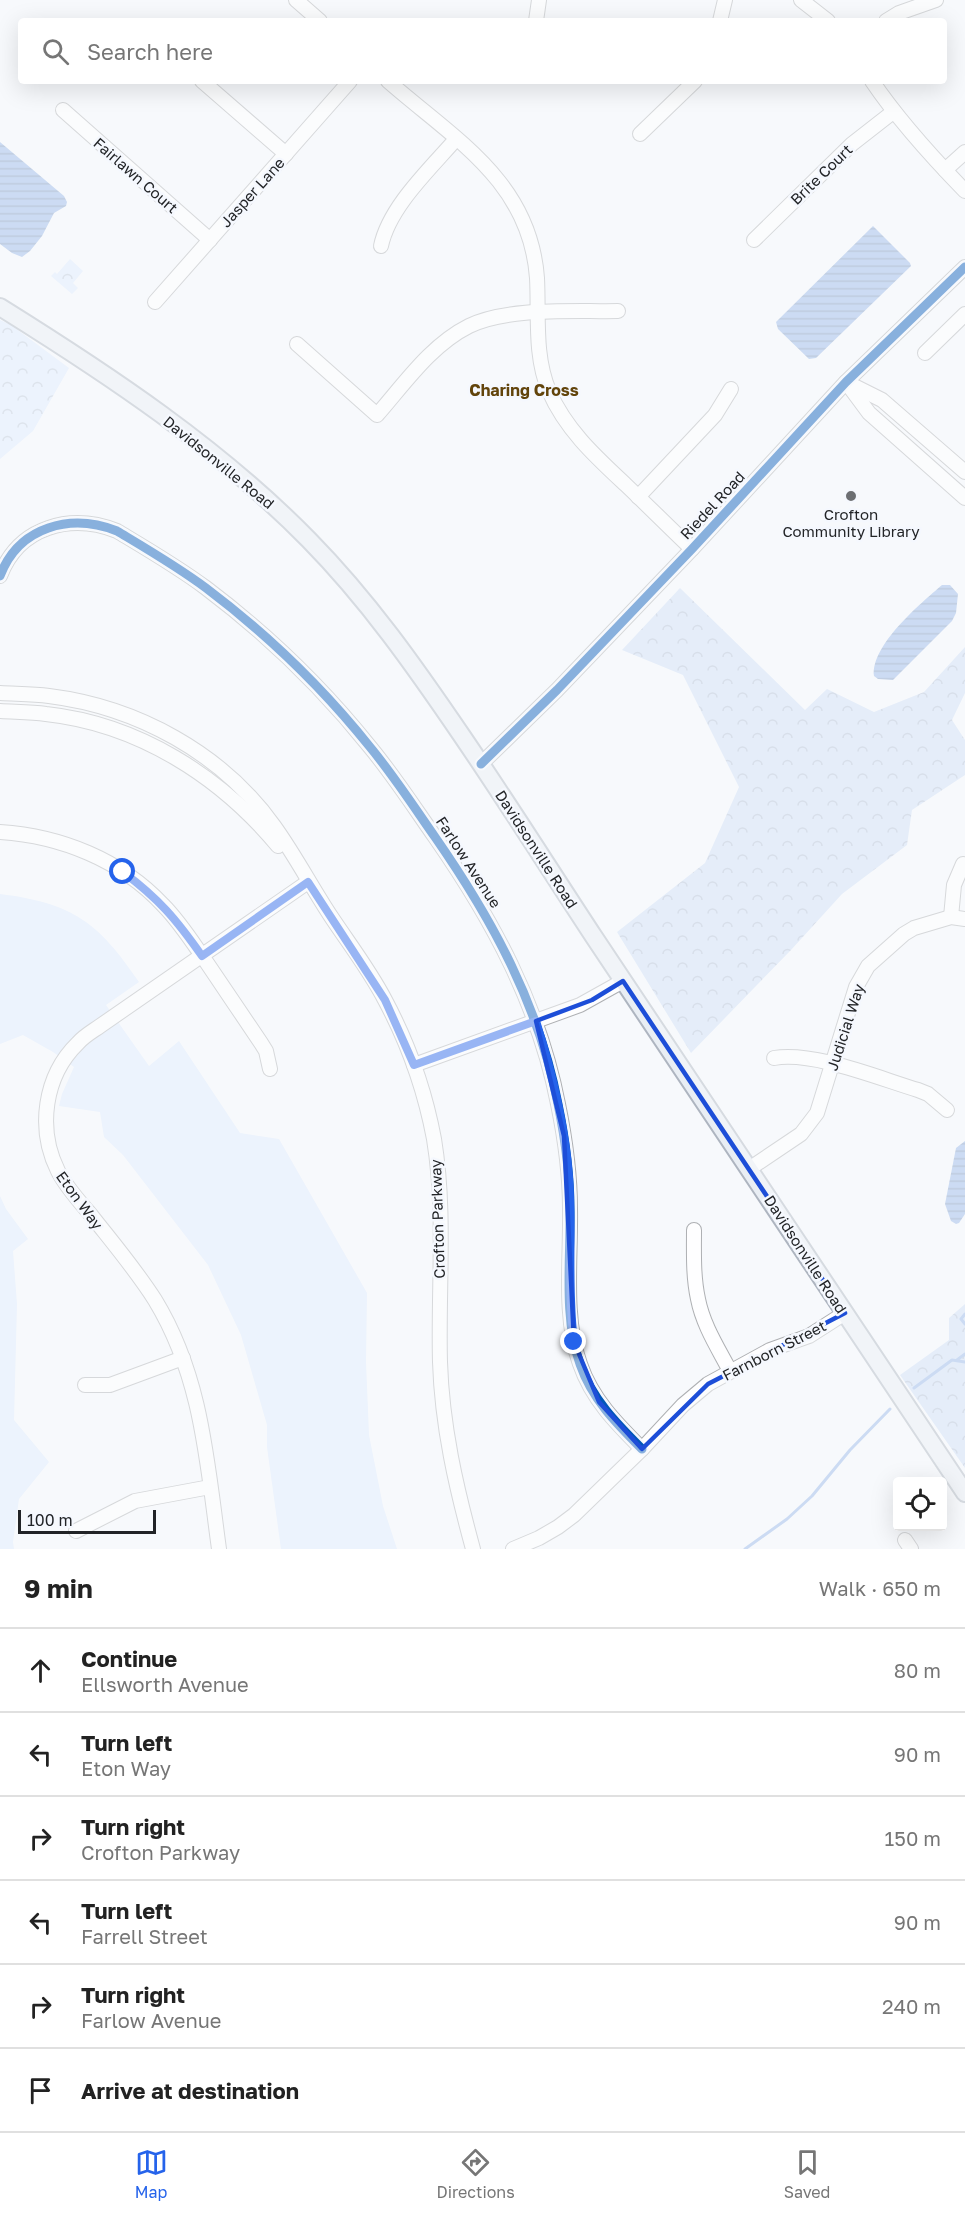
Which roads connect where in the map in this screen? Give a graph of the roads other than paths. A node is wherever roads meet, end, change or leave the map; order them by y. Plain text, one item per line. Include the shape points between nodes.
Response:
1 (296, 0) edge
2 (539, 0) edge
3 (725, 0) edge
4 (801, 0) edge
5 (936, 0) edge
6 (317, 18) edge
7 (536, 18) edge
8 (721, 18) edge
9 (824, 18) edge
10 (891, 18) edge
11 (205, 84) edge
12 (347, 84) edge
13 (392, 84) edge
14 (692, 84) edge
15 (874, 84) edge
16 (63, 110) dead end
17 (893, 112) junction
18 (640, 134) dead end
19 (456, 139) junction
20 (965, 152) edge
21 (286, 154) junction
22 (945, 171) junction
23 (965, 191) edge
24 (210, 240) junction
25 (754, 240) dead end
26 (381, 246) dead end
27 (965, 267) edge
28 (155, 302) dead end
29 (0, 307) edge
30 (618, 311) dead end
31 (537, 314) junction
32 (965, 314) edge
33 (297, 344) dead end
34 (925, 353) dead end
35 (846, 382) junction
36 (731, 389) dead end
37 (965, 472) edge
38 (638, 497) junction
39 (965, 498) edge
40 (692, 549) junction
41 (0, 576) edge
42 (0, 693) edge
43 (0, 711) edge
44 (481, 764) junction
45 (0, 832) edge
46 (963, 864) dead end
47 (308, 882) junction
48 (958, 918) edge
49 (202, 956) junction
50 (623, 981) junction
51 (536, 1021) junction
52 (774, 1058) dead end
53 (832, 1064) junction
54 (414, 1065) junction
55 (270, 1069) dead end
56 (947, 1110) dead end
57 (749, 1169) junction
58 (694, 1230) dead end
59 (845, 1313) junction
60 (183, 1358) junction
61 (730, 1371) junction
62 (85, 1385) dead end
63 (642, 1449) junction
64 (210, 1487) junction
65 (965, 1493) edge
66 (76, 1531) dead end
67 (219, 1549) edge
68 (473, 1549) edge
69 (513, 1549) edge

1 - 6 street
2 - 7 street
3 - 8 street
4 - 9 street
5 - 10 street
11 - 21 street
12 - 21 street, Jasper Lane
13 - 19 street
14 - 18 street
15 - 17 street
16 - 24 street, Fairlawn Court
17 - 22 street
17 - 25 street, Brite Court via 858,138
19 - 26 street via 393,214
19 - 31 street via 502,183 521,215 537,277
20 - 22 street
21 - 24 street, Jasper Lane
22 - 23 street
24 - 28 street, Jasper Lane
27 - 35 street, Riedel Road
29 - 44 main road, Davidsonville Road via 138,398 273,505 380,619
30 - 31 street
31 - 33 street via 485,319 453,336 427,357 377,415
31 - 38 street via 543,372 558,410 586,447
32 - 34 street
35 - 37 street via 882,400
35 - 39 street via 869,413
35 - 40 street, Riedel Road
36 - 38 street via 715,415
38 - 40 street
40 - 44 street, Riedel Road
41 - 51 street, Farlow Avenue via 14,552 44,529 68,522 93,524 117,531 173,565 244,618 318,687 393,777 490,920
42 - 47 street, Crofton Parkway via 49,696 101,707 160,729 189,746 249,795 274,826
43 - 47 street, Crofton Parkway via 46,714 96,724 180,759 234,799
44 - 50 main road, Davidsonville Road
45 - 49 street via 73,846 123,872 163,904
46 - 48 street via 954,885
47 - 49 street, Eton Way
47 - 54 street, Crofton Parkway via 385,1000
48 - 53 street, Judicial Way via 925,923 904,934 868,966 856,987
49 - 55 street via 261,1043
49 - 60 street, Eton Way via 77,1043 55,1076 45,1115 47,1138 58,1172 150,1291
50 - 51 street via 592,1000
50 - 57 main road, Davidsonville Road
51 - 54 street
51 - 63 street, Farlow Avenue via 564,1136 570,1187 570,1314 579,1364 613,1421
52 - 53 street via 796,1056
53 - 56 street via 918,1090
53 - 57 street, Judicial Way via 823,1099 810,1124
54 - 68 street, Crofton Parkway via 427,1110 438,1174 444,1413 449,1453
57 - 59 main road, Davidsonville Road
58 - 61 street via 698,1302
59 - 61 street, Farnborn Street via 809,1336
59 - 65 main road, Davidsonville Road
60 - 62 street via 110,1385
60 - 64 street, Eton Way via 200,1412
61 - 63 street, Farnborn Street via 683,1405
63 - 69 street, Farnborn Street via 558,1527
64 - 66 street via 135,1501
64 - 67 street, Eton Way

